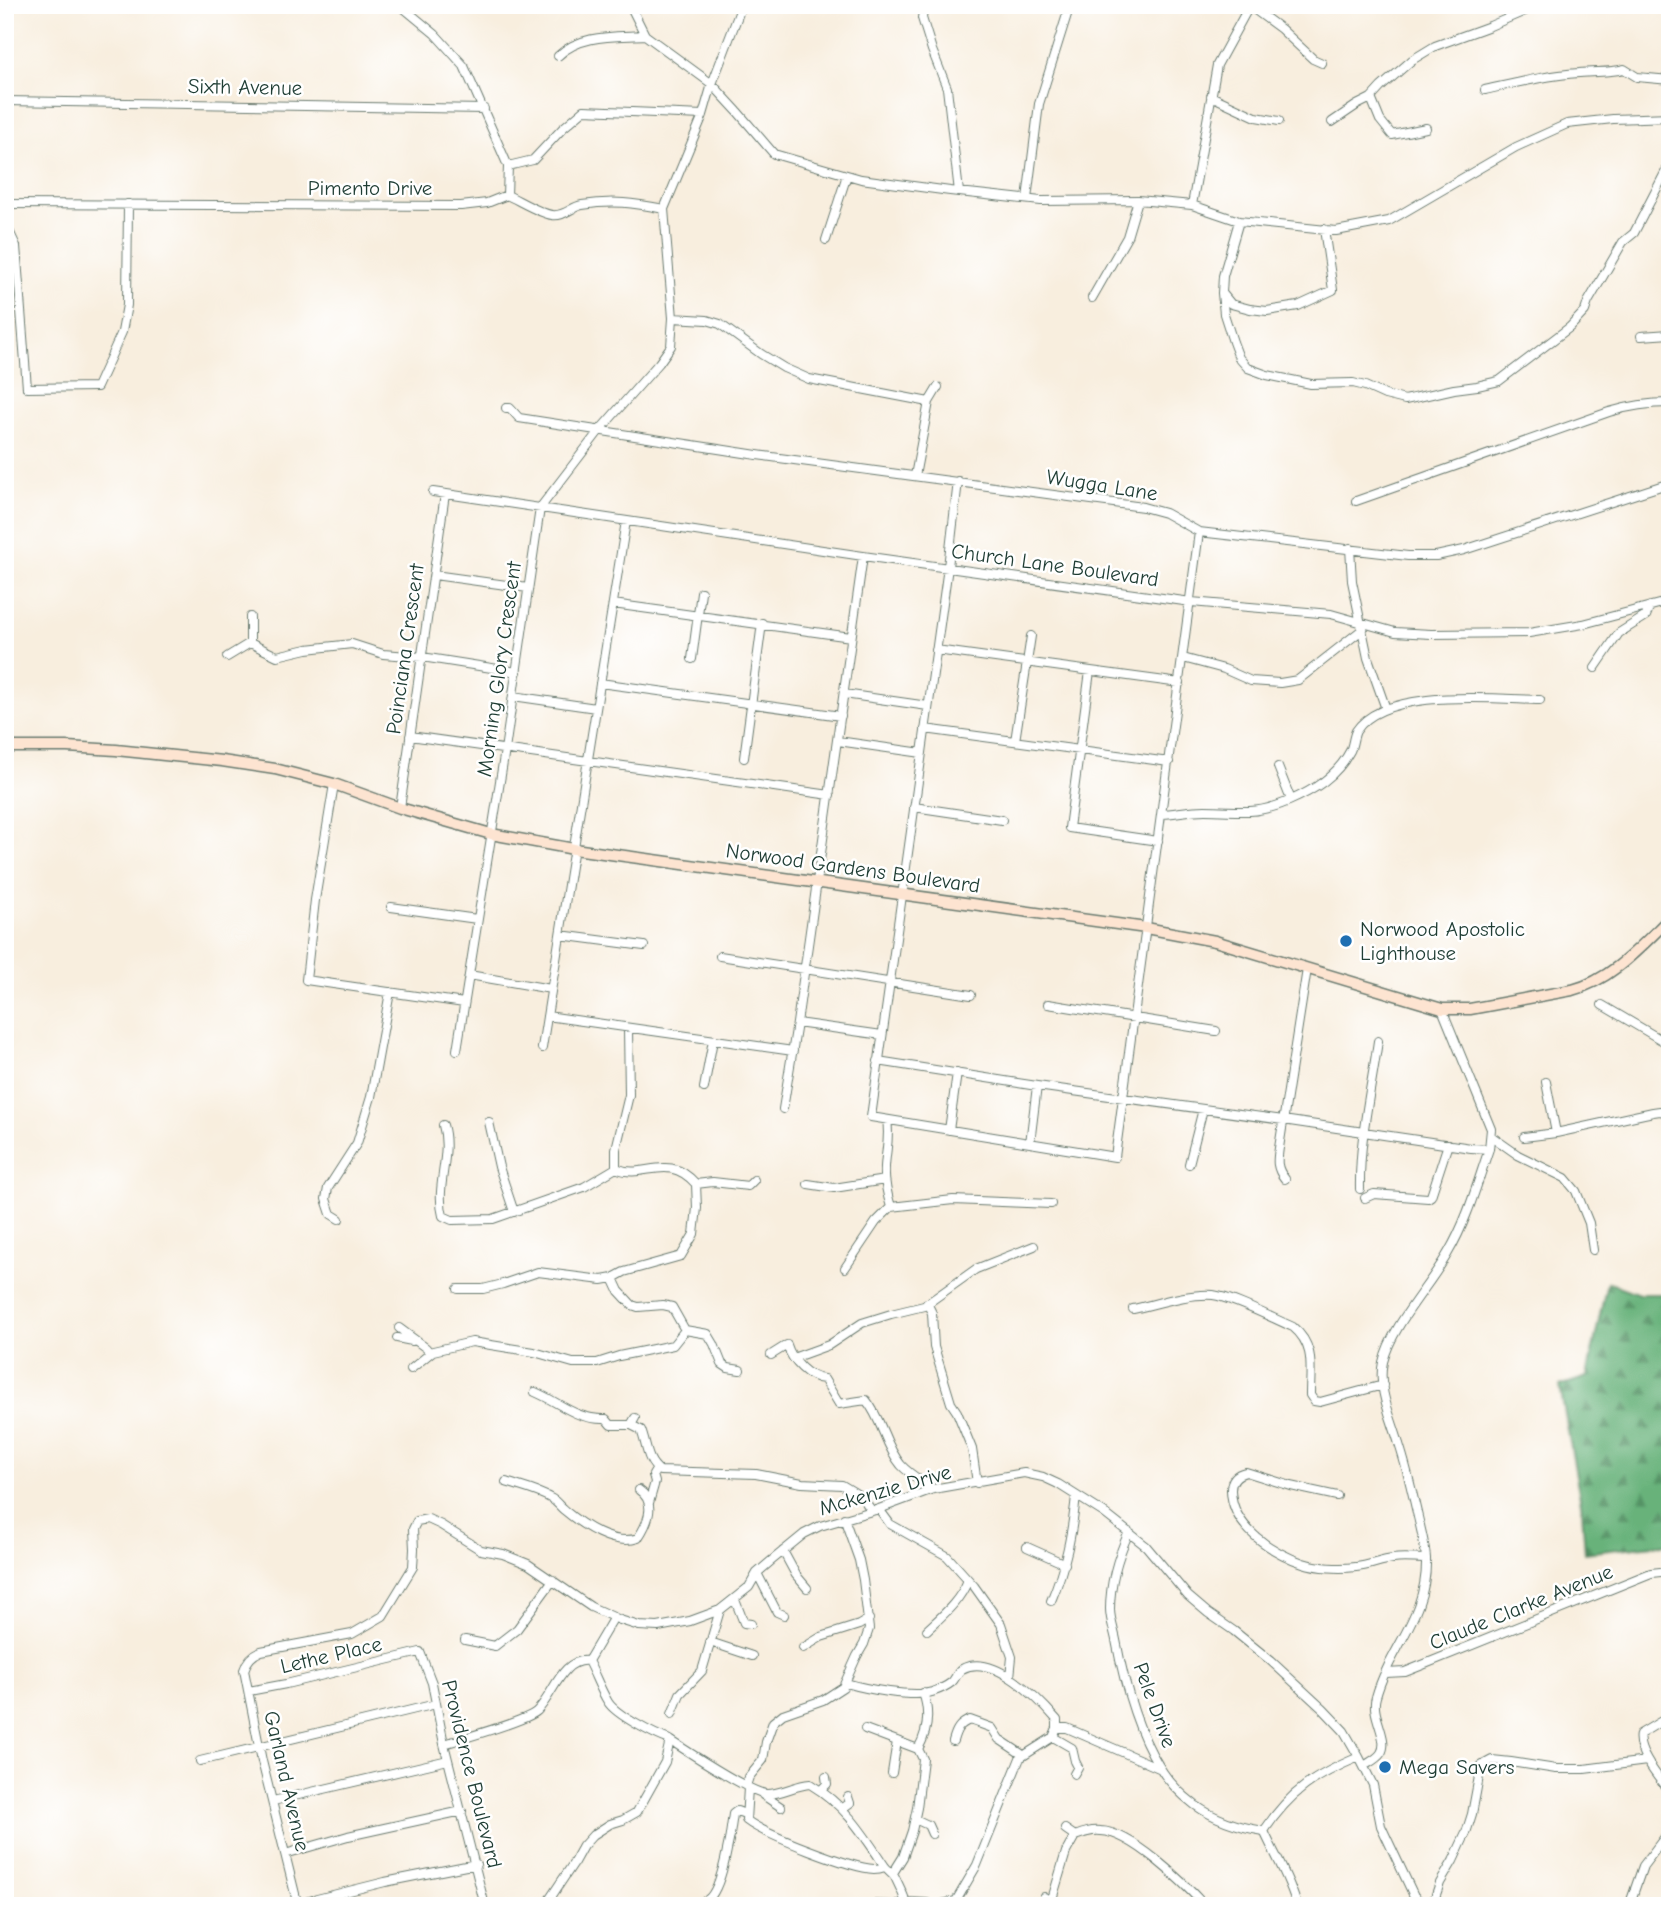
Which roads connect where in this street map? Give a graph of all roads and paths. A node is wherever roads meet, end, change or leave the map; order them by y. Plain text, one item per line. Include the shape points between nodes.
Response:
1 (400, 5) edge
2 (630, 5) edge
3 (742, 5) edge
4 (924, 5) edge
5 (1070, 5) edge
6 (1234, 5) edge
7 (1539, 5) edge
8 (1249, 8) edge
9 (645, 35) junction
10 (558, 56) dead end
11 (1322, 63) dead end
12 (1670, 80) edge
13 (712, 84) junction
14 (1485, 90) dead end
15 (1211, 96) junction
16 (1371, 98) junction
17 (5, 101) edge
18 (484, 109) junction
19 (703, 115) junction
20 (1670, 117) edge
21 (1279, 121) dead end
22 (1332, 121) dead end
23 (1426, 128) dead end
24 (1670, 163) edge
25 (508, 166) junction
26 (846, 174) junction
27 (959, 192) junction
28 (507, 195) junction
29 (1027, 199) junction
30 (1138, 200) junction
31 (5, 204) edge
32 (128, 204) junction
33 (1192, 205) junction
34 (664, 209) junction
35 (1239, 220) junction
36 (5, 222) edge
37 (1324, 229) junction
38 (826, 240) dead end
39 (1222, 293) junction
40 (1092, 298) dead end
41 (673, 318) junction
42 (1670, 334) edge
43 (1641, 336) dead end
44 (938, 387) dead end
45 (929, 402) junction
46 (1670, 402) edge
47 (506, 408) dead end
48 (600, 431) junction
49 (915, 476) junction
50 (958, 481) junction
51 (1670, 482) edge
52 (433, 492) dead end
53 (445, 494) junction
54 (1356, 501) dead end
55 (540, 508) junction
56 (626, 521) junction
57 (1199, 532) junction
58 (1350, 548) junction
59 (863, 556) junction
60 (948, 567) junction
61 (434, 575) junction
62 (528, 588) junction
63 (701, 592) dead end
64 (1670, 601) edge
65 (1191, 602) junction
66 (613, 604) junction
67 (1650, 606) junction
68 (699, 616) junction
69 (250, 617) dead end
70 (762, 624) junction
71 (1362, 625) junction
72 (1031, 636) dead end
73 (851, 637) junction
74 (250, 643) junction
75 (936, 650) junction
76 (226, 657) dead end
77 (422, 657) junction
78 (1183, 658) junction
79 (692, 659) dead end
80 (1027, 663) junction
81 (1595, 668) dead end
82 (1090, 671) junction
83 (517, 672) junction
84 (600, 682) junction
85 (1180, 683) junction
86 (844, 694) junction
87 (513, 696) junction
88 (1540, 700) dead end
89 (752, 703) junction
90 (928, 706) junction
91 (596, 708) junction
92 (1386, 709) junction
93 (841, 716) junction
94 (925, 729) junction
95 (410, 736) junction
96 (838, 741) junction
97 (1015, 741) junction
98 (5, 747) edge
99 (505, 750) junction
100 (1078, 750) junction
101 (922, 753) junction
102 (744, 758) dead end
103 (588, 761) junction
104 (1169, 762) junction
105 (1278, 767) dead end
106 (334, 784) junction
107 (830, 795) junction
108 (1291, 800) junction
109 (914, 807) junction
110 (400, 808) junction
111 (1162, 814) junction
112 (1002, 820) dead end
113 (491, 834) junction
114 (1158, 841) junction
115 (574, 849) junction
116 (818, 883) junction
117 (902, 894) junction
118 (391, 907) dead end
119 (1670, 918) edge
120 (477, 919) junction
121 (1146, 928) junction
122 (560, 935) junction
123 (644, 946) dead end
124 (720, 956) dead end
125 (805, 969) junction
126 (1307, 969) junction
127 (469, 975) junction
128 (889, 983) junction
129 (551, 989) junction
130 (390, 992) junction
131 (971, 995) dead end
132 (464, 1003) junction
133 (1048, 1004) dead end
134 (1602, 1005) dead end
135 (1442, 1009) junction
136 (547, 1016) junction
137 (1135, 1017) junction
138 (797, 1023) junction
139 (628, 1028) junction
140 (1216, 1031) dead end
141 (882, 1035) junction
142 (713, 1040) junction
143 (1378, 1041) dead end
144 (1670, 1045) edge
145 (542, 1048) dead end
146 (457, 1050) dead end
147 (793, 1051) junction
148 (878, 1061) junction
149 (957, 1073) junction
150 (1546, 1082) dead end
151 (1037, 1086) junction
152 (704, 1088) dead end
153 (1123, 1099) junction
154 (783, 1109) dead end
155 (1203, 1110) junction
156 (1670, 1114) edge
157 (887, 1120) junction
158 (1283, 1120) junction
159 (489, 1122) dead end
160 (443, 1125) dead end
161 (949, 1130) junction
162 (1364, 1132) junction
163 (1556, 1133) junction
164 (1492, 1136) junction
165 (1524, 1138) dead end
166 (1030, 1143) junction
167 (1448, 1144) junction
168 (1489, 1149) junction
169 (1189, 1164) dead end
170 (616, 1168) junction
171 (1285, 1179) dead end
172 (754, 1180) dead end
173 (885, 1180) junction
174 (696, 1184) junction
175 (808, 1184) dead end
176 (1360, 1189) dead end
177 (1365, 1198) dead end
178 (1051, 1203) dead end
179 (891, 1207) junction
180 (514, 1212) junction
181 (339, 1219) dead end
182 (1034, 1246) dead end
183 (1593, 1251) dead end
184 (845, 1268) dead end
185 (613, 1278) junction
186 (458, 1289) dead end
187 (927, 1303) junction
188 (1133, 1309) dead end
189 (399, 1328) dead end
190 (685, 1330) junction
191 (397, 1339) dead end
192 (418, 1342) junction
193 (430, 1353) junction
194 (771, 1355) dead end
195 (793, 1357) junction
196 (411, 1369) dead end
197 (740, 1370) dead end
198 (1382, 1385) junction
199 (535, 1392) dead end
200 (656, 1470) junction
201 (506, 1482) dead end
202 (977, 1483) junction
203 (933, 1489) junction
204 (639, 1490) dead end
205 (1076, 1496) junction
206 (1337, 1496) dead end
207 (649, 1503) junction
208 (876, 1510) junction
209 (844, 1518) junction
210 (1129, 1532) junction
211 (1027, 1547) dead end
212 (783, 1551) junction
213 (1426, 1559) junction
214 (1065, 1564) junction
215 (1670, 1571) edge
216 (757, 1573) junction
217 (553, 1580) junction
218 (968, 1580) junction
219 (807, 1588) dead end
220 (734, 1600) junction
221 (1051, 1601) dead end
222 (719, 1609) junction
223 (784, 1615) dead end
224 (614, 1617) junction
225 (869, 1619) junction
226 (751, 1624) dead end
227 (927, 1630) dead end
228 (465, 1640) dead end
229 (710, 1642) junction
230 (803, 1648) dead end
231 (421, 1652) joint
232 (752, 1656) dead end
233 (589, 1661) junction
234 (246, 1664) joint
235 (1385, 1673) junction
236 (1010, 1676) junction
237 (846, 1683) junction
238 (248, 1691) junction
239 (923, 1692) junction
240 (436, 1704) junction
241 (673, 1714) dead end
242 (1670, 1716) edge
243 (1057, 1728) junction
244 (865, 1729) dead end
245 (1053, 1737) junction
246 (670, 1740) junction
247 (897, 1741) junction
248 (953, 1741) dead end
249 (444, 1744) junction
250 (261, 1746) junction
251 (918, 1749) junction
252 (1023, 1755) junction
253 (1359, 1757) junction
254 (448, 1760) junction
255 (200, 1761) dead end
256 (1647, 1761) junction
257 (1364, 1766) junction
258 (1159, 1768) junction
259 (892, 1773) dead end
260 (1074, 1774) dead end
261 (826, 1777) dead end
262 (747, 1787) junction
263 (821, 1790) junction
264 (1670, 1793) edge
265 (763, 1794) junction
266 (848, 1797) dead end
267 (273, 1801) junction
268 (781, 1807) dead end
269 (843, 1808) junction
270 (461, 1811) junction
271 (745, 1814) junction
272 (915, 1819) junction
273 (1670, 1824) edge
274 (1065, 1829) dead end
275 (1264, 1831) junction
276 (932, 1833) dead end
277 (1074, 1836) junction
278 (285, 1854) junction
279 (476, 1864) junction
280 (885, 1867) junction
281 (893, 1873) junction
282 (1414, 1896) junction
283 (1048, 1901) edge
284 (906, 1902) junction
285 (297, 1905) edge
286 (938, 1905) edge
287 (485, 1906) edge
288 (545, 1906) edge
289 (680, 1906) edge
290 (853, 1906) edge
291 (1069, 1906) edge
292 (1205, 1906) edge
293 (1297, 1906) edge
294 (1410, 1906) edge
295 (1425, 1906) edge
296 (1432, 1906) edge
297 (1629, 1906) edge

1 - 18 street via 464,66
2 - 9 street
3 - 13 street
4 - 27 street via 922,18 947,88
5 - 29 street via 1039,104
6 - 8 street
7 - 16 street via 1435,46 1412,60
8 - 11 street
8 - 15 street via 1217,65
9 - 10 street via 592,38 572,44
9 - 13 street
12 - 14 street via 1637,77 1624,69
13 - 19 street
13 - 26 street via 774,154
15 - 21 street via 1256,117
15 - 33 street
16 - 22 street
16 - 23 street via 1392,135
17 - 18 street, Sixth Avenue
18 - 25 street
19 - 25 street via 584,110 533,160
19 - 34 street
20 - 37 street via 1567,124 1516,147 1389,221
24 - 39 street via 1586,311 1499,381 1405,400 1353,383 1311,384 1267,375 1248,368 1239,358
25 - 28 street
26 - 27 street
26 - 38 street
27 - 29 street
28 - 32 street, Pimento Drive via 461,206
28 - 34 street via 550,215 596,203 625,202
29 - 30 street
30 - 33 street
30 - 40 street via 1127,237
31 - 32 street, Pimento Drive
32 - 36 street via 127,306 122,332 97,387 27,388 16,246
33 - 35 street
34 - 41 street
35 - 37 street
35 - 39 street
37 - 39 street via 1333,290 1298,306 1267,311 1231,304
41 - 45 street via 720,324 761,354 809,379
41 - 48 street via 671,346
42 - 43 street
44 - 45 street
45 - 49 street
46 - 54 street via 1619,409
47 - 48 street, Wugga Lane via 519,418
48 - 49 street, Wugga Lane
48 - 55 street
49 - 50 street, Wugga Lane
50 - 57 street, Wugga Lane via 1143,507
50 - 60 street
51 - 58 street, Wugga Lane via 1436,556
52 - 53 street, Church Lane Boulevard
53 - 55 street, Church Lane Boulevard
53 - 61 street, Poinciana Crescent
55 - 56 street, Church Lane Boulevard
55 - 62 street, Morning Glory Crescent
56 - 59 street, Church Lane Boulevard
56 - 66 street
57 - 58 street, Wugga Lane
57 - 65 street
58 - 71 street
59 - 60 street, Church Lane Boulevard
59 - 73 street
60 - 65 street, Church Lane Boulevard
60 - 75 street
61 - 62 street
61 - 77 street, Poinciana Crescent
62 - 83 street, Morning Glory Crescent
63 - 68 street
64 - 67 street, Church Lane Boulevard
65 - 71 street, Church Lane Boulevard via 1331,614
65 - 78 street
66 - 68 street
66 - 84 street
67 - 71 street, Church Lane Boulevard via 1583,625 1529,633 1431,634
67 - 81 street via 1646,616 1619,633
68 - 70 street
68 - 79 street
69 - 74 street
70 - 73 street
70 - 89 street
71 - 78 street via 1298,680 1251,681
71 - 92 street
72 - 80 street
73 - 86 street
74 - 76 street
74 - 77 street via 277,656 352,644 383,654
75 - 80 street
75 - 90 street
77 - 83 street
77 - 95 street, Poinciana Crescent
78 - 85 street
80 - 82 street
80 - 97 street
82 - 85 street
82 - 100 street
83 - 87 street, Morning Glory Crescent
84 - 89 street
84 - 91 street
85 - 104 street
86 - 90 street
86 - 93 street
87 - 91 street
87 - 99 street, Morning Glory Crescent
88 - 92 street via 1440,698
89 - 93 street
89 - 102 street
90 - 94 street
91 - 103 street
92 - 108 street via 1355,733 1339,769
93 - 96 street
94 - 97 street
94 - 101 street
95 - 99 street
95 - 110 street, Poinciana Crescent
96 - 101 street
96 - 107 street
97 - 100 street
98 - 106 street, Norwood Gardens Boulevard via 106,749 222,761
99 - 103 street
99 - 113 street, Morning Glory Crescent
100 - 104 street
100 - 114 street via 1069,828
101 - 109 street
103 - 107 street
103 - 115 street
104 - 111 street
105 - 108 street
106 - 110 street, Norwood Gardens Boulevard
106 - 130 street via 306,979
107 - 116 street
108 - 111 street via 1249,812
109 - 112 street
109 - 117 street
110 - 113 street, Norwood Gardens Boulevard
111 - 114 street
113 - 115 street, Norwood Gardens Boulevard
113 - 120 street, Morning Glory Crescent
114 - 121 street
115 - 116 street, Norwood Gardens Boulevard
115 - 122 street
116 - 117 street, Norwood Gardens Boulevard
116 - 125 street
117 - 121 street, Norwood Gardens Boulevard
117 - 128 street
118 - 120 street
119 - 135 street, Norwood Gardens Boulevard via 1608,973 1587,985 1470,1009
120 - 127 street, Morning Glory Crescent
121 - 126 street, Norwood Gardens Boulevard via 1215,941
121 - 137 street
122 - 123 street
122 - 129 street
124 - 125 street
125 - 128 street
125 - 138 street
126 - 135 street, Norwood Gardens Boulevard
126 - 158 street
127 - 129 street
127 - 132 street, Morning Glory Crescent
128 - 131 street
128 - 141 street
129 - 136 street
130 - 132 street
130 - 181 street via 358,1143 328,1188 331,1214
132 - 146 street, Morning Glory Crescent
133 - 137 street
134 - 144 street
135 - 164 street
136 - 139 street
136 - 145 street
137 - 140 street
137 - 153 street
138 - 141 street
138 - 147 street
139 - 142 street
139 - 170 street via 629,1095
141 - 148 street
142 - 147 street
142 - 152 street
143 - 162 street
147 - 154 street
148 - 149 street
148 - 157 street via 870,1117
149 - 151 street
149 - 161 street
150 - 163 street
151 - 153 street
151 - 166 street
153 - 155 street
153 - 166 street via 1115,1157
155 - 158 street
155 - 169 street
156 - 163 street via 1653,1112
157 - 161 street
157 - 173 street
158 - 162 street
158 - 171 street via 1277,1164
159 - 180 street
160 - 180 street via 447,1139 441,1186 443,1216 465,1221
161 - 166 street
162 - 167 street
162 - 176 street
163 - 165 street
164 - 168 street
164 - 183 street via 1518,1155 1565,1178 1576,1191 1589,1223
167 - 168 street
167 - 177 street via 1432,1196 1374,1194
168 - 198 street via 1449,1253 1395,1332 1384,1360
170 - 174 street via 670,1167 687,1173
170 - 180 street via 584,1187
172 - 174 street via 748,1186
173 - 175 street via 834,1188
173 - 179 street
174 - 185 street via 694,1234 681,1256
178 - 179 street via 953,1200
179 - 184 street
182 - 187 street via 976,1269
185 - 186 street via 538,1272 483,1289
185 - 190 street via 632,1305 672,1307
187 - 195 street via 862,1323 829,1345
187 - 202 street via 934,1347 951,1403 972,1449
188 - 198 street via 1199,1295 1227,1299 1302,1334 1311,1355 1310,1395 1314,1401
189 - 192 street
190 - 193 street via 673,1345 597,1363 573,1363 472,1342
190 - 197 street via 708,1334 722,1364
191 - 192 street
192 - 193 street
193 - 196 street
194 - 195 street via 787,1345
195 - 203 street via 814,1378 824,1379 839,1404 866,1400 901,1465
198 - 213 street
199 - 200 street via 584,1418 606,1419 611,1425 633,1421
200 - 207 street
200 - 208 street via 756,1474 842,1485
201 - 207 street via 555,1501 584,1525 621,1540 638,1538
202 - 203 street, Mckenzie Drive
202 - 205 street, Mckenzie Drive via 1024,1473 1059,1483
203 - 208 street, Mckenzie Drive
204 - 207 street
205 - 210 street, Mckenzie Drive
205 - 214 street
206 - 213 street via 1246,1472 1234,1478 1231,1487 1241,1522 1279,1553 1305,1564 1357,1567 1391,1559
208 - 209 street, Mckenzie Drive
208 - 218 street via 890,1524 947,1556
209 - 212 street, Mckenzie Drive via 804,1534
209 - 225 street via 859,1560
210 - 253 street, Mckenzie Drive via 1188,1596 1271,1661 1324,1710
210 - 258 street, Pele Drive via 1113,1577 1110,1611 1132,1702
211 - 214 street
212 - 216 street, Mckenzie Drive
212 - 219 street
213 - 235 street via 1423,1590 1413,1620
214 - 221 street
215 - 235 street, Claude Clarke Avenue via 1651,1573 1405,1672
216 - 220 street, Mckenzie Drive
216 - 223 street via 777,1612
217 - 224 street, Mckenzie Drive
217 - 228 street via 517,1629 495,1646
217 - 234 street, Mckenzie Drive via 528,1564 481,1550 428,1519 417,1521 413,1567 383,1616 352,1634 261,1651
218 - 227 street via 953,1605
218 - 236 street via 1000,1624 1012,1657
220 - 222 street, Mckenzie Drive
220 - 226 street via 744,1623
222 - 224 street, Mckenzie Drive via 658,1628
222 - 229 street
224 - 233 street
225 - 230 street
225 - 237 street via 864,1644
229 - 232 street
229 - 241 street via 702,1671 680,1694
231 - 238 street, Lethe Place
231 - 240 street, Providence Boulevard
233 - 246 street via 610,1705
233 - 249 street via 580,1660 569,1667 536,1713
234 - 238 street, Garland Avenue
235 - 257 street via 1374,1705 1383,1749
236 - 239 street via 976,1665 961,1670 951,1683
236 - 243 street via 1048,1709
237 - 239 street via 866,1689
237 - 262 street via 823,1700 783,1714 773,1723 763,1760 748,1777
238 - 250 street, Garland Avenue
239 - 251 street via 928,1706
240 - 249 street, Providence Boulevard
240 - 250 street
242 - 256 street via 1640,1734
243 - 245 street
243 - 258 street via 1067,1728
244 - 247 street
245 - 252 street
245 - 260 street via 1072,1748 1078,1766
246 - 262 street
246 - 288 street via 665,1762 637,1812 610,1824 583,1846
247 - 251 street
247 - 259 street
248 - 252 street via 957,1729 970,1720 992,1728 999,1739
249 - 254 street, Providence Boulevard
250 - 255 street
250 - 267 street, Garland Avenue
251 - 272 street via 923,1759
252 - 286 street via 981,1841 977,1866 956,1901
253 - 257 street, Mckenzie Drive
253 - 275 street via 1290,1797
254 - 267 street
254 - 270 street, Providence Boulevard
256 - 264 street
256 - 296 street via 1584,1769 1492,1760 1481,1766 1466,1833
257 - 282 street, Mckenzie Drive via 1381,1826
258 - 275 street, Pele Drive via 1194,1804 1217,1819
261 - 263 street
262 - 265 street
262 - 271 street
263 - 265 street via 806,1784
263 - 269 street
265 - 268 street
266 - 269 street via 850,1803
267 - 278 street, Garland Avenue
269 - 280 street
270 - 278 street
270 - 279 street, Providence Boulevard
271 - 280 street via 754,1826 805,1848 856,1866
271 - 289 street via 733,1814 725,1858 710,1899
272 - 276 street via 928,1825
272 - 281 street
273 - 297 street via 1643,1866
274 - 277 street
275 - 293 street
277 - 283 street
277 - 292 street via 1103,1830 1116,1834 1152,1856
278 - 285 street, Garland Avenue
279 - 285 street
279 - 287 street, Providence Boulevard
280 - 281 street
281 - 284 street
282 - 294 street
282 - 295 street, Mckenzie Drive
283 - 291 street
284 - 286 street
284 - 290 street

